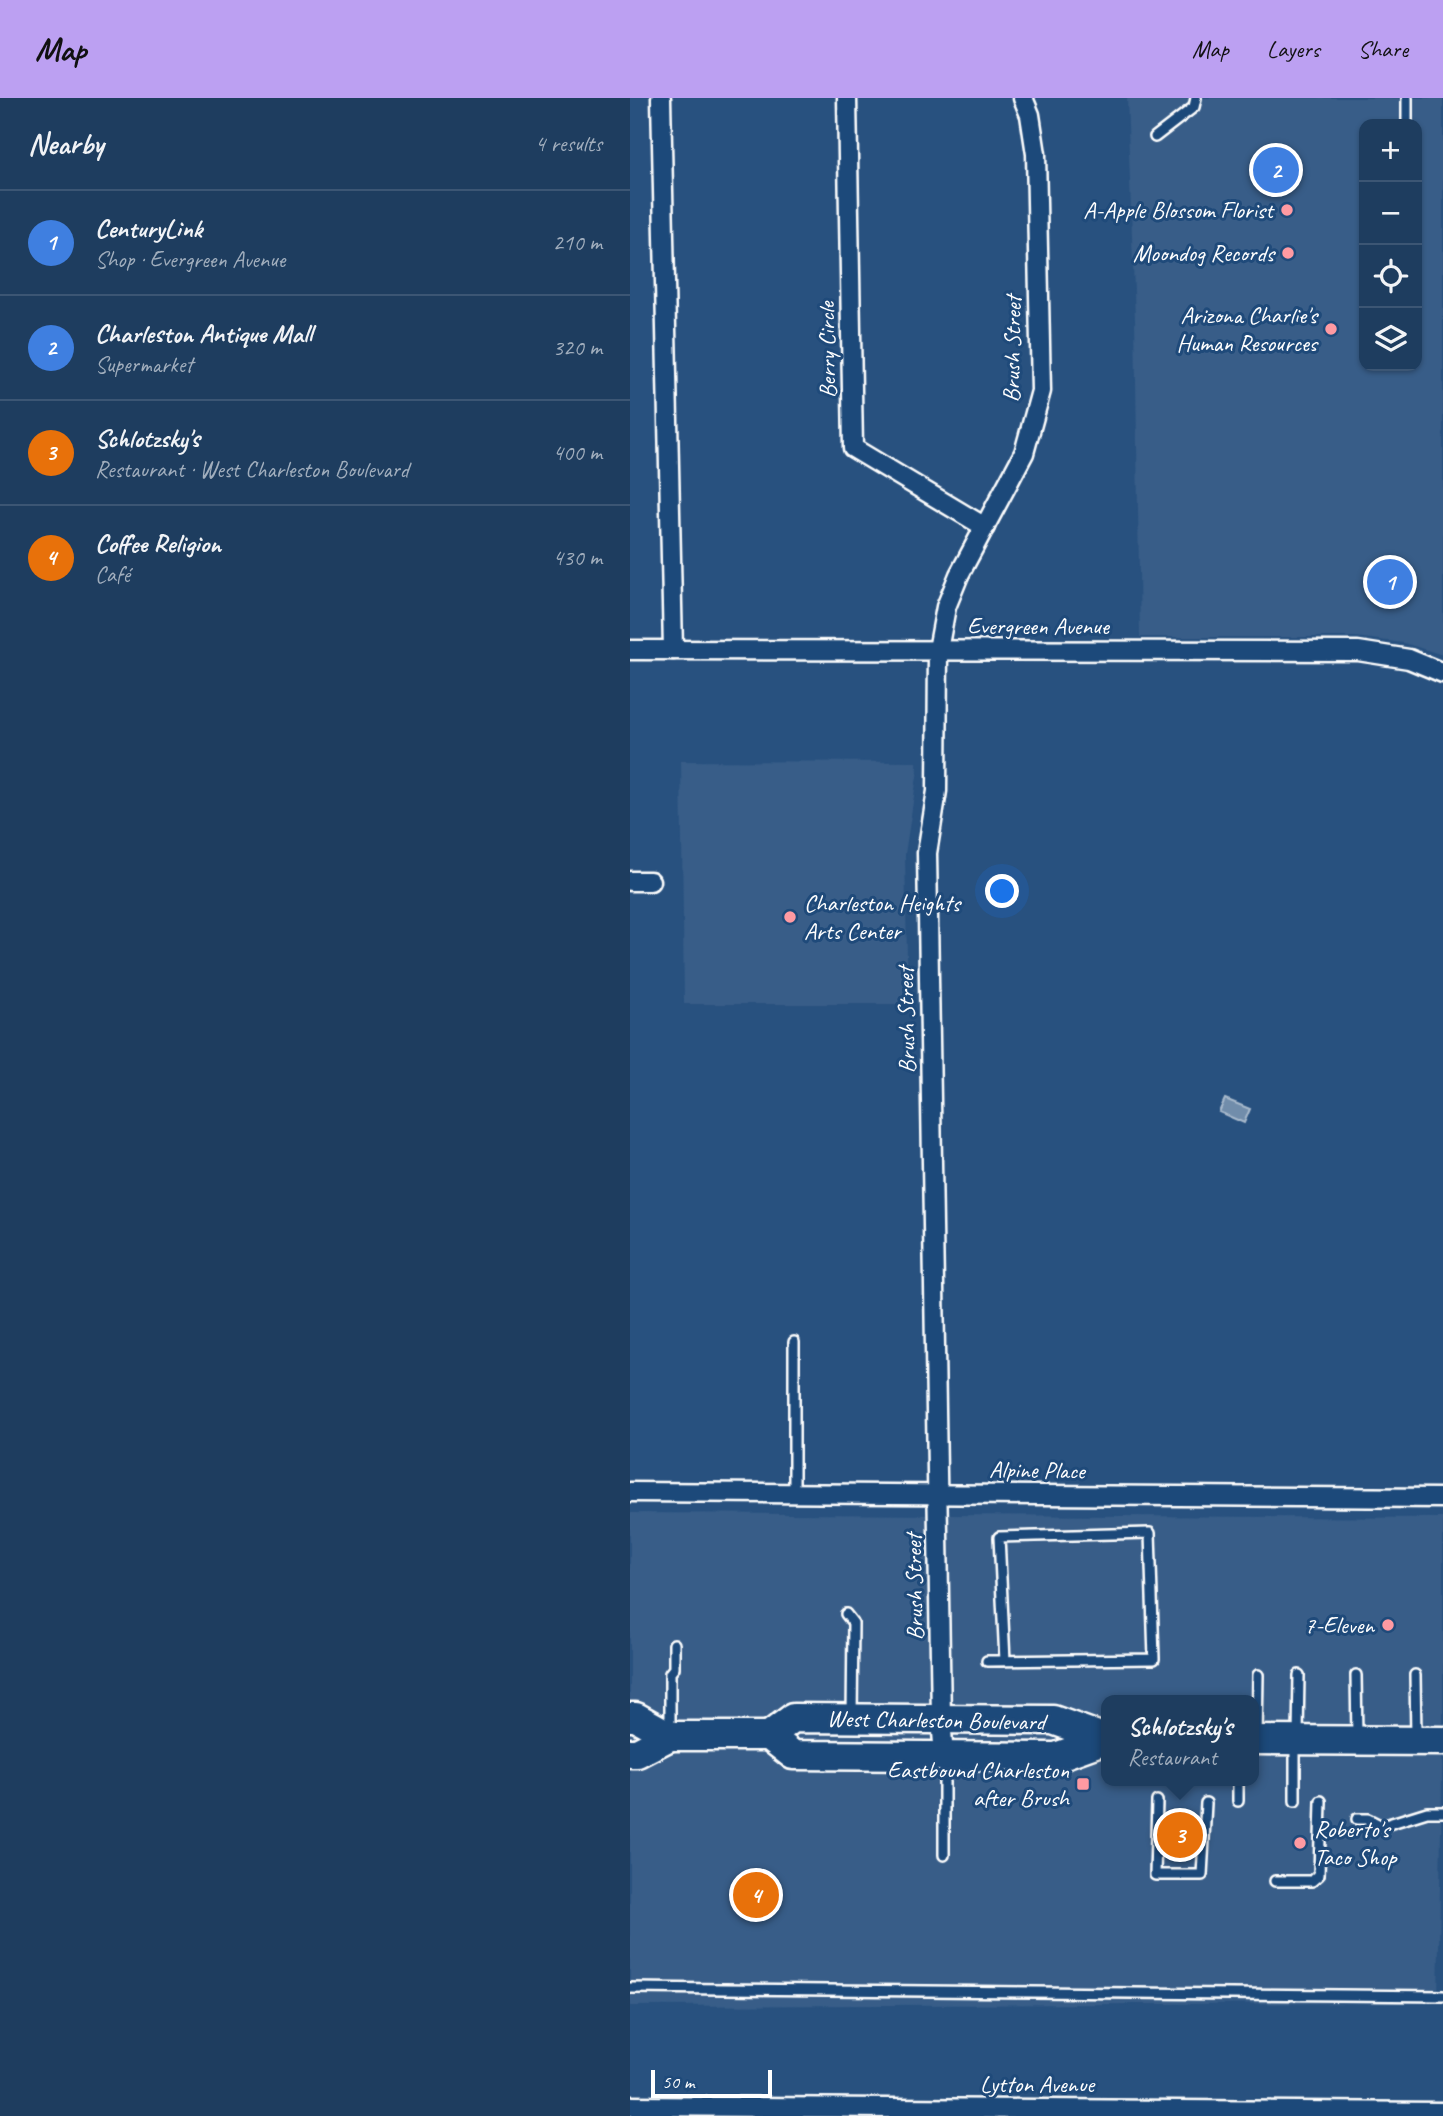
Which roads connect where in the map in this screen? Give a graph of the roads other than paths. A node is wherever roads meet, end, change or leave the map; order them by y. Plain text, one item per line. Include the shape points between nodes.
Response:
1 (661, 98) edge
2 (847, 98) edge
3 (1023, 98) edge
4 (1196, 98) edge
5 (1406, 98) edge
6 (1407, 119) edge
7 (1155, 137) dead end
8 (985, 527) junction
9 (630, 650) edge
10 (673, 650) junction
11 (938, 650) junction
12 (1443, 673) edge
13 (630, 881) edge
14 (650, 881) dead end
15 (794, 1342) dead end
16 (630, 1492) edge
17 (794, 1493) junction
18 (937, 1493) junction
19 (1443, 1498) edge
20 (846, 1614) dead end
21 (674, 1644) dead end
22 (987, 1661) dead end
23 (1005, 1661) junction
24 (1258, 1675) dead end
25 (1299, 1675) dead end
26 (1356, 1675) dead end
27 (1415, 1675) dead end
28 (1257, 1695) edge
29 (630, 1717) edge
30 (852, 1718) junction
31 (941, 1719) junction
32 (670, 1736) junction
33 (769, 1736) junction
34 (1101, 1737) edge
35 (1259, 1740) edge
36 (1296, 1740) junction
37 (1101, 1741) edge
38 (1357, 1741) junction
39 (1430, 1741) edge
40 (630, 1753) edge
41 (944, 1756) junction
42 (1238, 1786) edge
43 (1157, 1801) dead end
44 (1238, 1801) dead end
45 (1295, 1801) dead end
46 (1321, 1801) dead end
47 (1206, 1803) dead end
48 (1443, 1812) edge
49 (1357, 1819) dead end
50 (944, 1855) dead end
51 (1275, 1881) dead end
52 (630, 1988) edge
53 (1443, 1996) edge
54 (630, 2106) edge
55 (701, 2111) edge
56 (1443, 2112) edge
57 (1254, 2113) edge

1 - 10 street
2 - 8 street, Berry Circle via 853,448
3 - 8 street, Brush Street via 1036,154 1041,391 1024,453
4 - 7 lane via 1194,107
5 - 6 lane
8 - 11 street, Brush Street via 946,607
9 - 10 street, Evergreen Avenue
10 - 11 street, Evergreen Avenue
11 - 12 street, Evergreen Avenue via 1358,651 1409,659
11 - 18 street, Brush Street via 937,791 927,853
13 - 14 street
15 - 17 lane
16 - 17 street, Alpine Place
17 - 18 street, Alpine Place
18 - 19 street, Alpine Place
18 - 31 street, Brush Street
20 - 30 lane via 853,1623
21 - 32 lane
22 - 23 lane
23 - 23 lane via 1154,1659 1150,1533 999,1537
24 - 28 lane
25 - 36 lane
26 - 38 lane
27 - 39 lane
29 - 32 main road
30 - 31 main road, West Charleston Boulevard
30 - 33 main road, West Charleston Boulevard via 793,1718
31 - 34 main road, West Charleston Boulevard via 1053,1720
31 - 41 street, Brush Street
32 - 33 main road
32 - 40 main road
33 - 41 main road, West Charleston Boulevard via 793,1755
35 - 36 main road
36 - 38 main road
36 - 45 lane
37 - 41 main road, West Charleston Boulevard via 1056,1757
38 - 39 main road
41 - 50 lane
42 - 44 lane
43 - 47 lane via 1155,1875 1202,1875
46 - 51 lane via 1319,1875 1312,1881
48 - 49 lane via 1382,1825
52 - 53 lane
54 - 55 street, Lytton Avenue
55 - 57 street, Lytton Avenue
56 - 57 street, Lytton Avenue

